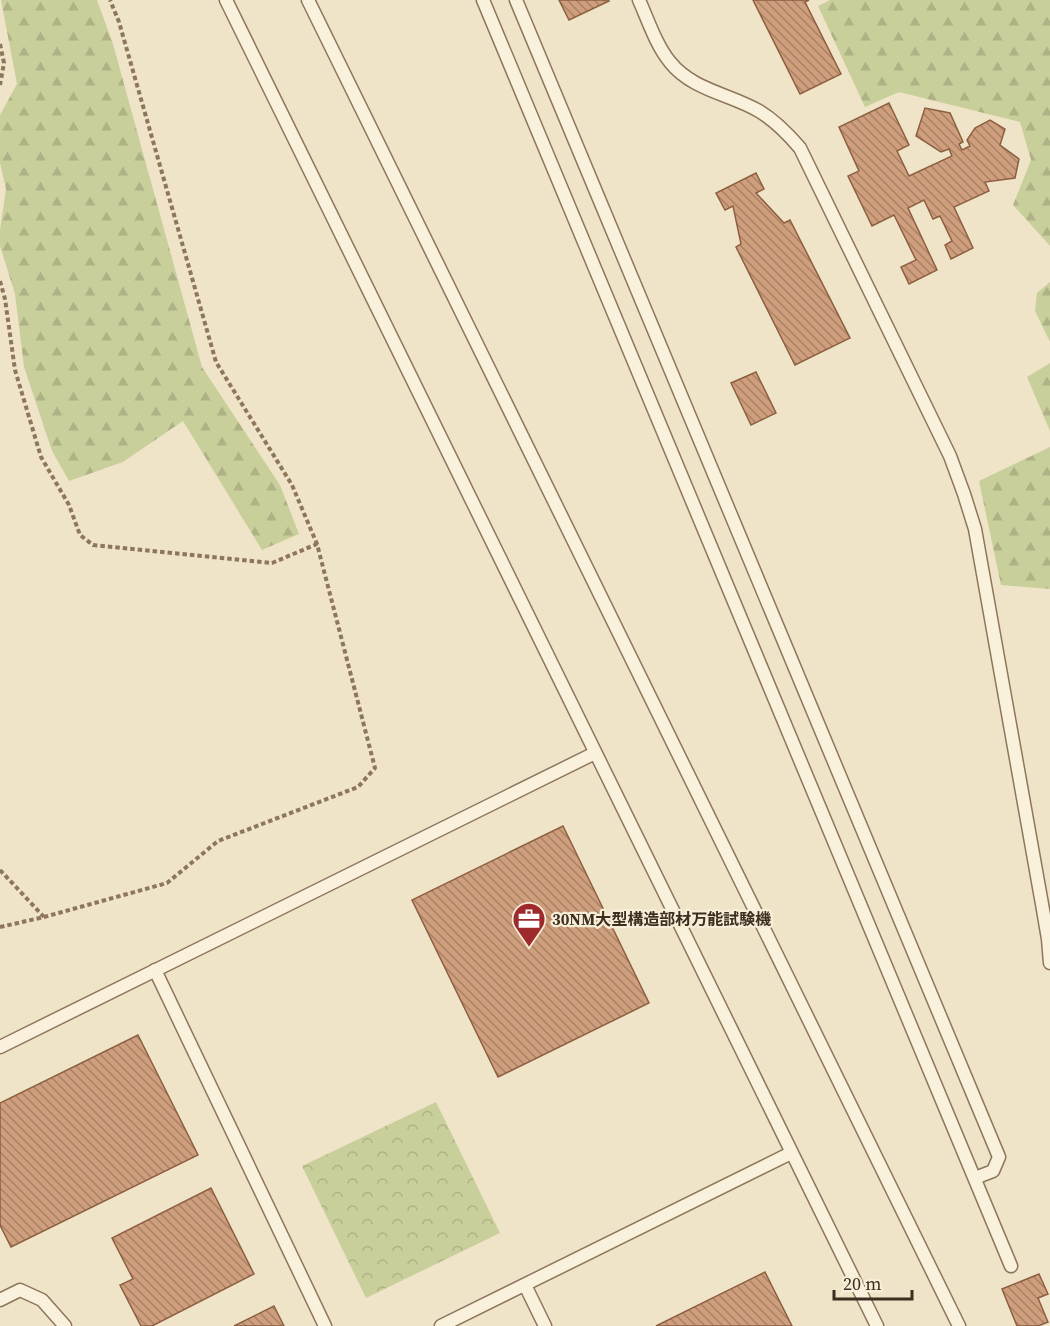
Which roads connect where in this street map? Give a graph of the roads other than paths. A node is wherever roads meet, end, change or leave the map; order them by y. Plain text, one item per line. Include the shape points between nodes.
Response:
1 (226, 0) edge
2 (308, 0) edge
3 (483, 0) edge
4 (516, 0) edge
5 (639, 0) edge
6 (595, 753) junction
7 (1050, 963) edge
8 (155, 970) junction
9 (0, 1047) edge
10 (791, 1153) junction
11 (975, 1178) junction
12 (1011, 1266) dead end
13 (525, 1285) junction
14 (0, 1300) edge
15 (65, 1326) edge
16 (325, 1326) edge
17 (441, 1326) edge
18 (545, 1326) edge
19 (877, 1326) edge
20 (959, 1326) edge

1 - 6 lane
2 - 20 lane
3 - 11 lane
4 - 11 lane via 999,1157 993,1170
5 - 7 lane via 670,62 704,87 759,111 800,148 950,456 975,530
6 - 8 lane
6 - 10 lane
8 - 9 lane
8 - 16 lane
10 - 13 lane
10 - 19 lane
11 - 12 lane
13 - 17 lane
13 - 18 lane
14 - 15 lane via 20,1290 42,1300

